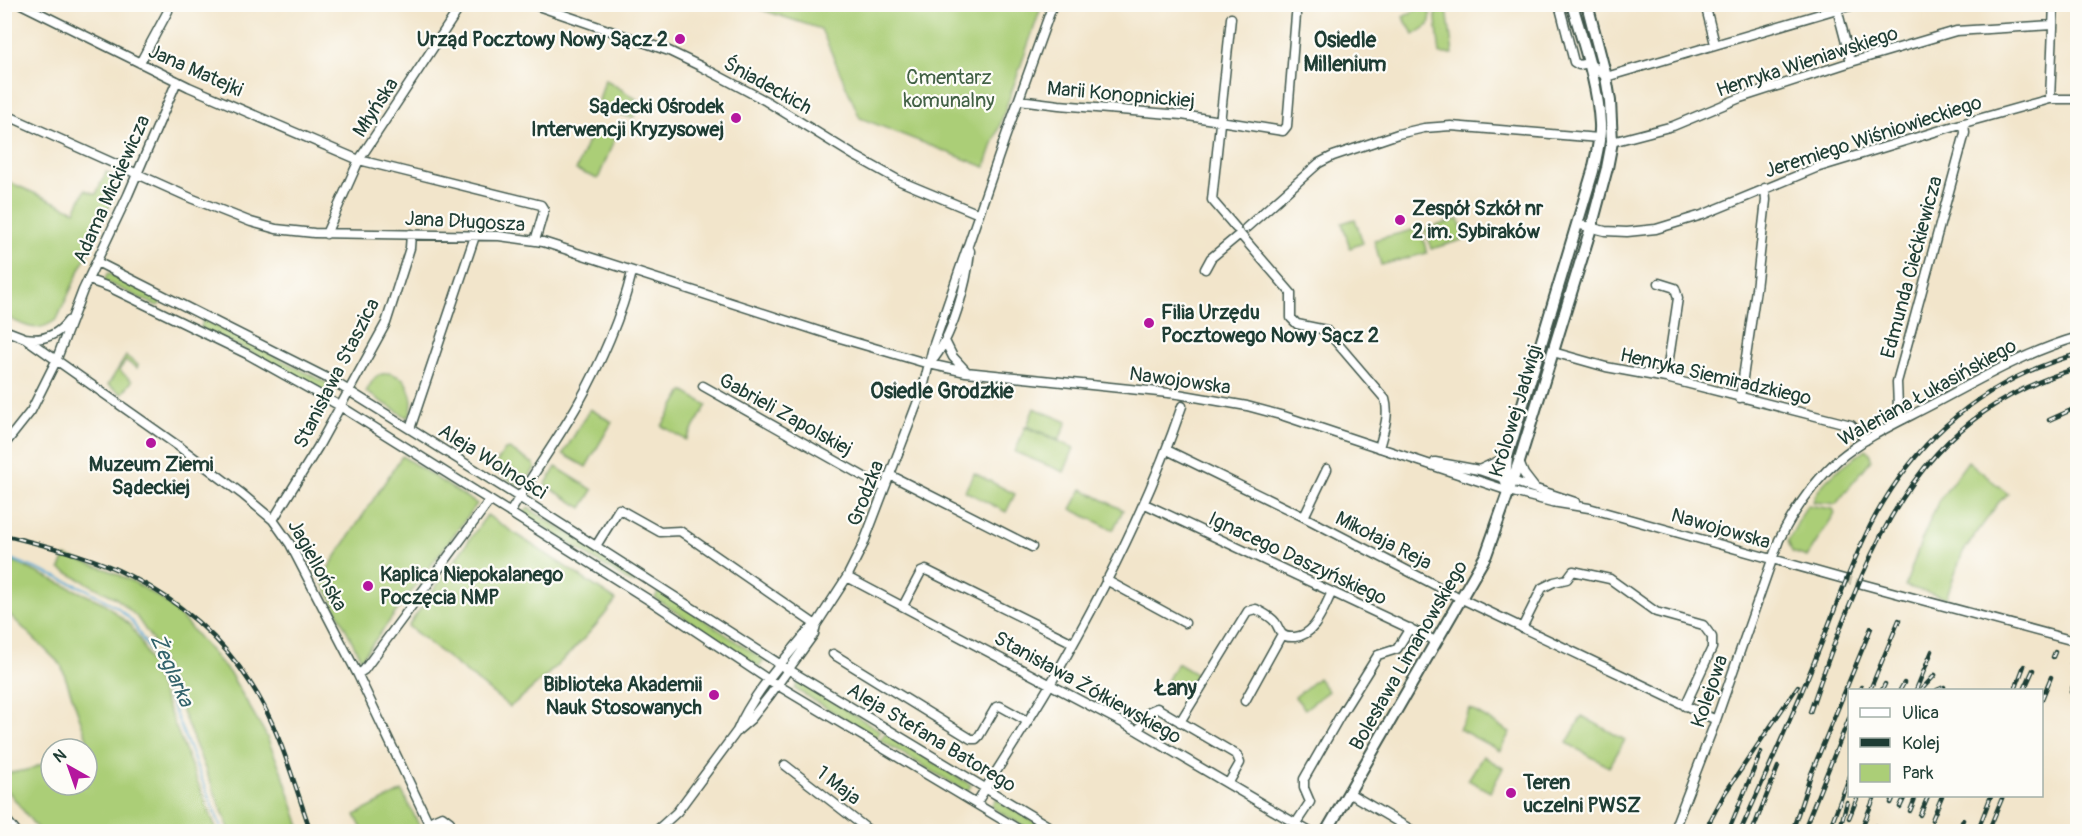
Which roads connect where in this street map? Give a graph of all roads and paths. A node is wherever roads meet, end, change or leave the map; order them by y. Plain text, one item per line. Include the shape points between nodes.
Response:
1 (21, 4) edge
2 (462, 4) edge
3 (532, 4) edge
4 (1053, 4) edge
5 (1559, 4) edge
6 (1572, 4) edge
7 (1587, 4) edge
8 (1705, 4) edge
9 (1860, 4) edge
10 (2054, 4) edge
11 (1836, 7) edge
12 (168, 11) dead end
13 (1296, 15) dead end
14 (1231, 18) dead end
15 (2052, 25) junction
16 (1715, 44) junction
17 (1600, 52) junction
18 (1851, 62) junction
19 (140, 63) junction
20 (1588, 63) junction
21 (1606, 78) junction
22 (177, 81) junction
23 (2050, 99) junction
24 (2078, 99) edge
25 (1019, 100) junction
26 (4, 114) edge
27 (1220, 120) junction
28 (1964, 123) junction
29 (1599, 138) junction
30 (1612, 142) junction
31 (359, 160) junction
32 (136, 173) junction
33 (1765, 188) junction
34 (979, 214) junction
35 (1577, 225) junction
36 (1236, 228) dead end
37 (1246, 228) dead end
38 (1591, 228) junction
39 (326, 234) junction
40 (411, 234) junction
41 (475, 236) junction
42 (970, 239) junction
43 (535, 241) junction
44 (97, 262) junction
45 (1205, 268) dead end
46 (632, 272) junction
47 (89, 280) junction
48 (1659, 283) dead end
49 (169, 297) junction
50 (75, 310) junction
51 (162, 313) junction
52 (1547, 324) junction
53 (4, 330) edge
54 (2078, 337) edge
55 (24, 338) junction
56 (945, 341) junction
57 (1552, 352) junction
58 (56, 361) junction
59 (929, 364) junction
60 (1535, 364) junction
61 (966, 372) junction
62 (1666, 378) junction
63 (703, 386) dead end
64 (350, 391) junction
65 (1740, 398) junction
66 (340, 406) junction
67 (1182, 406) dead end
68 (1904, 420) junction
69 (410, 429) junction
70 (1866, 440) junction
71 (4, 445) edge
72 (1378, 448) junction
73 (1167, 450) junction
74 (1507, 457) junction
75 (1420, 460) junction
76 (1519, 462) junction
77 (1327, 469) dead end
78 (1479, 470) junction
79 (890, 475) junction
80 (1509, 483) junction
81 (884, 488) junction
82 (1534, 488) junction
83 (519, 497) junction
84 (490, 500) junction
85 (1145, 504) junction
86 (1589, 508) junction
87 (510, 513) junction
88 (1304, 517) junction
89 (273, 520) junction
90 (596, 546) junction
91 (1032, 547) dead end
92 (1772, 559) junction
93 (847, 577) junction
94 (1844, 579) tunnel mouth
95 (1106, 580) junction
96 (1862, 584) tunnel mouth
97 (1332, 592) junction
98 (1462, 599) junction
99 (903, 606) junction
100 (1185, 623) dead end
101 (816, 625) junction
102 (1410, 628) junction
103 (1522, 628) junction
104 (1282, 634) junction
105 (1436, 641) junction
106 (2078, 642) edge
107 (1073, 643) junction
108 (833, 654) dead end
109 (785, 667) junction
110 (358, 674) junction
111 (769, 680) junction
112 (1051, 684) junction
113 (778, 685) junction
114 (1245, 701) dead end
115 (1685, 706) junction
116 (1716, 720) junction
117 (1027, 721) junction
118 (1180, 722) junction
119 (737, 731) junction
120 (1138, 731) junction
121 (785, 765) dead end
122 (1227, 784) junction
123 (986, 788) junction
124 (1349, 793) junction
125 (976, 804) junction
126 (4, 817) edge
127 (448, 820) junction
128 (1296, 823) junction
129 (431, 829) edge
130 (660, 830) edge
131 (16, 831) edge
132 (450, 831) edge
133 (489, 831) edge
134 (872, 831) edge
135 (1023, 831) edge
136 (1058, 831) edge
137 (1310, 831) edge
138 (1326, 831) edge
139 (1415, 831) edge
140 (1672, 831) edge

1 - 19 street, Jana Matejki
2 - 31 street, Młyńska
3 - 34 street, Śniadeckich via 669,51 784,111 895,178
4 - 25 street
5 - 20 street via 1574,62
6 - 20 main road, Królowej Jadwigi
7 - 17 main road, Królowej Jadwigi
8 - 16 street
9 - 11 street
10 - 15 street
11 - 16 street
11 - 18 street
12 - 19 street
13 - 27 street, Marii Konopnickiej via 1287,126 1283,131
14 - 27 street, Marii Konopnickiej
15 - 18 street, Henryka Wieniawskiego via 1956,31
15 - 23 street
16 - 21 street
17 - 20 street
17 - 21 main road, Królowej Jadwigi
18 - 30 street, Henryka Wieniawskiego via 1740,98 1672,126
19 - 22 street, Jana Matejki
20 - 21 street
20 - 29 main road, Królowej Jadwigi via 1599,115
21 - 30 main road, Królowej Jadwigi
22 - 31 street, Jana Matejki
22 - 32 street, Adama Mickiewicza
23 - 24 street, Jeremiego Wiśniowieckiego
23 - 28 street, Jeremiego Wiśniowieckiego
25 - 27 street, Marii Konopnickiej
25 - 34 street
26 - 32 street, Jana Długosza
27 - 36 street via 1212,200
28 - 33 street, Jeremiego Wiśniowieckiego via 1816,168
28 - 68 street, Edmunda Ciećkiewicza via 1965,133 1897,382 1898,407
29 - 35 main road, Królowej Jadwigi
29 - 37 street via 1451,126 1398,134 1319,164
30 - 38 main road, Królowej Jadwigi
31 - 39 street, Młyńska
31 - 43 street, Jana Matejki via 541,205 544,210
32 - 39 street, Jana Długosza via 259,225
32 - 44 street, Adama Mickiewicza
33 - 38 street, Jeremiego Wiśniowieckiego via 1702,216 1656,229 1627,232
33 - 65 street
34 - 42 street
35 - 38 street, Jeremiego Wiśniowieckiego
35 - 52 main road, Królowej Jadwigi
38 - 57 main road, Królowej Jadwigi
39 - 40 street, Jana Długosza
40 - 41 street, Jana Długosza
40 - 64 street, Stanisława Staszica via 386,323
41 - 43 street, Jana Długosza
41 - 69 street
42 - 56 street via 968,270
42 - 59 street, Grodzka
43 - 46 street, Jana Długosza
44 - 47 street, Adama Mickiewicza
44 - 49 street, Aleja Wolności
45 - 72 street via 1240,234 1291,293 1291,318 1297,324 1326,330 1385,399 1387,419
46 - 59 street, Jana Długosza
46 - 83 street via 595,371
47 - 50 street, Adama Mickiewicza
47 - 51 street, Aleja Wolności
48 - 62 street via 1675,288 1678,298
49 - 51 street
49 - 64 street, Aleja Wolności
50 - 55 street, Adama Mickiewicza via 56,334 40,340
50 - 58 street, Adama Mickiewicza
51 - 66 street, Aleja Wolności via 247,354
52 - 57 street
52 - 60 main road, Królowej Jadwigi
53 - 55 street, Jagiellońska
54 - 68 street, Waleriana Łukasińskiego via 2014,361
55 - 58 street, Jagiellońska
56 - 59 street
56 - 61 street
57 - 60 street
57 - 62 street, Henryka Siemiradzkiego
57 - 76 main road, Królowej Jadwigi
58 - 71 street, Adama Mickiewicza via 31,411
58 - 89 street, Jagiellońska via 181,448
59 - 61 street, Nawojowska
59 - 79 street, Grodzka
60 - 74 main road, Królowej Jadwigi
61 - 72 street, Nawojowska via 1178,394 1247,406
62 - 65 street, Henryka Siemiradzkiego
63 - 81 street, Gabrieli Zapolskiej
64 - 66 street, Stanisława Staszica
64 - 69 street, Aleja Wolności
65 - 70 street, Henryka Siemiradzkiego via 1851,425
66 - 84 street, Aleja Wolności
66 - 89 street, Stanisława Staszica
67 - 73 street
68 - 70 street, Waleriana Łukasińskiego
69 - 83 street, Aleja Wolności
70 - 92 street, Waleriana Łukasińskiego via 1814,486 1793,515
72 - 75 street, Nawojowska
73 - 85 street
73 - 88 street, Mikołaja Reja
74 - 78 street
74 - 80 main road, Królowej Jadwigi
75 - 78 street, Nawojowska
75 - 80 street, Nawojowska via 1462,477
76 - 80 main road, Królowej Jadwigi
76 - 82 street
77 - 88 street
78 - 80 street, Nawojowska
79 - 81 street, Grodzka
79 - 91 street
80 - 82 street, Nawojowska
80 - 86 street, Nawojowska via 1552,502
80 - 98 main road, Bolesława Limanowskiego via 1486,555
81 - 93 street, Grodzka
82 - 86 street, Nawojowska
83 - 87 street
83 - 90 street, Aleja Wolności
84 - 87 street, Aleja Wolności
84 - 110 street
85 - 95 street
85 - 97 street, Ignacego Daszyńskiego
86 - 92 street, Nawojowska
87 - 111 street, Aleja Wolności
88 - 98 street, Mikołaja Reja
89 - 110 street, Jagiellońska via 290,544
90 - 101 street via 619,509 660,532 680,531
90 - 109 street, Aleja Wolności
92 - 94 street, Nawojowska
92 - 116 street, Kolejowa
93 - 99 street, Stanisława Żółkiewskiego
93 - 101 street, Grodzka
95 - 100 street
95 - 107 street
96 - 106 street
97 - 102 street, Ignacego Daszyńskiego
97 - 104 street via 1308,633 1287,637
98 - 103 street, Mikołaja Reja
98 - 105 main road, Bolesława Limanowskiego
99 - 107 street via 921,572 926,570
99 - 112 street, Stanisława Żółkiewskiego
101 - 109 street, Grodzka via 814,634
102 - 105 street, Ignacego Daszyńskiego
102 - 128 street via 1397,649 1378,655 1340,716 1304,779 1310,802
103 - 115 street, Mikołaja Reja
103 - 115 street via 1542,588 1567,579 1573,571 1610,579 1656,612 1703,625 1712,637 1712,648
104 - 114 street
104 - 118 street via 1266,614 1256,609 1248,611
105 - 124 main road, Bolesława Limanowskiego
107 - 112 street
108 - 117 street via 971,739 979,736 996,707
109 - 111 street, Grodzka
109 - 113 street, Grodzka
109 - 123 street, Aleja Stefana Batorego
110 - 129 street, Jagiellońska
111 - 113 street, Aleja Wolności
111 - 119 street, Grodzka via 744,714
112 - 117 street
112 - 120 street, Stanisława Żółkiewskiego
113 - 119 street, Grodzka
113 - 125 street, Aleja Stefana Batorego
115 - 116 street, Mikołaja Reja
116 - 140 street, Kolejowa
117 - 123 street
118 - 120 street via 1157,708 1150,711
118 - 122 street via 1237,755 1240,763
119 - 130 street, Grodzka
120 - 122 street, Stanisława Żółkiewskiego
121 - 134 street, 1 Maja
122 - 128 street, Stanisława Żółkiewskiego
123 - 125 street
123 - 136 street, Aleja Stefana Batorego
124 - 138 main road, Bolesława Limanowskiego
124 - 139 street
125 - 135 street, Aleja Stefana Batorego
126 - 131 street
127 - 129 street via 437,817
127 - 132 street
127 - 133 street
128 - 137 street, Stanisława Żółkiewskiego
132 - 133 street

